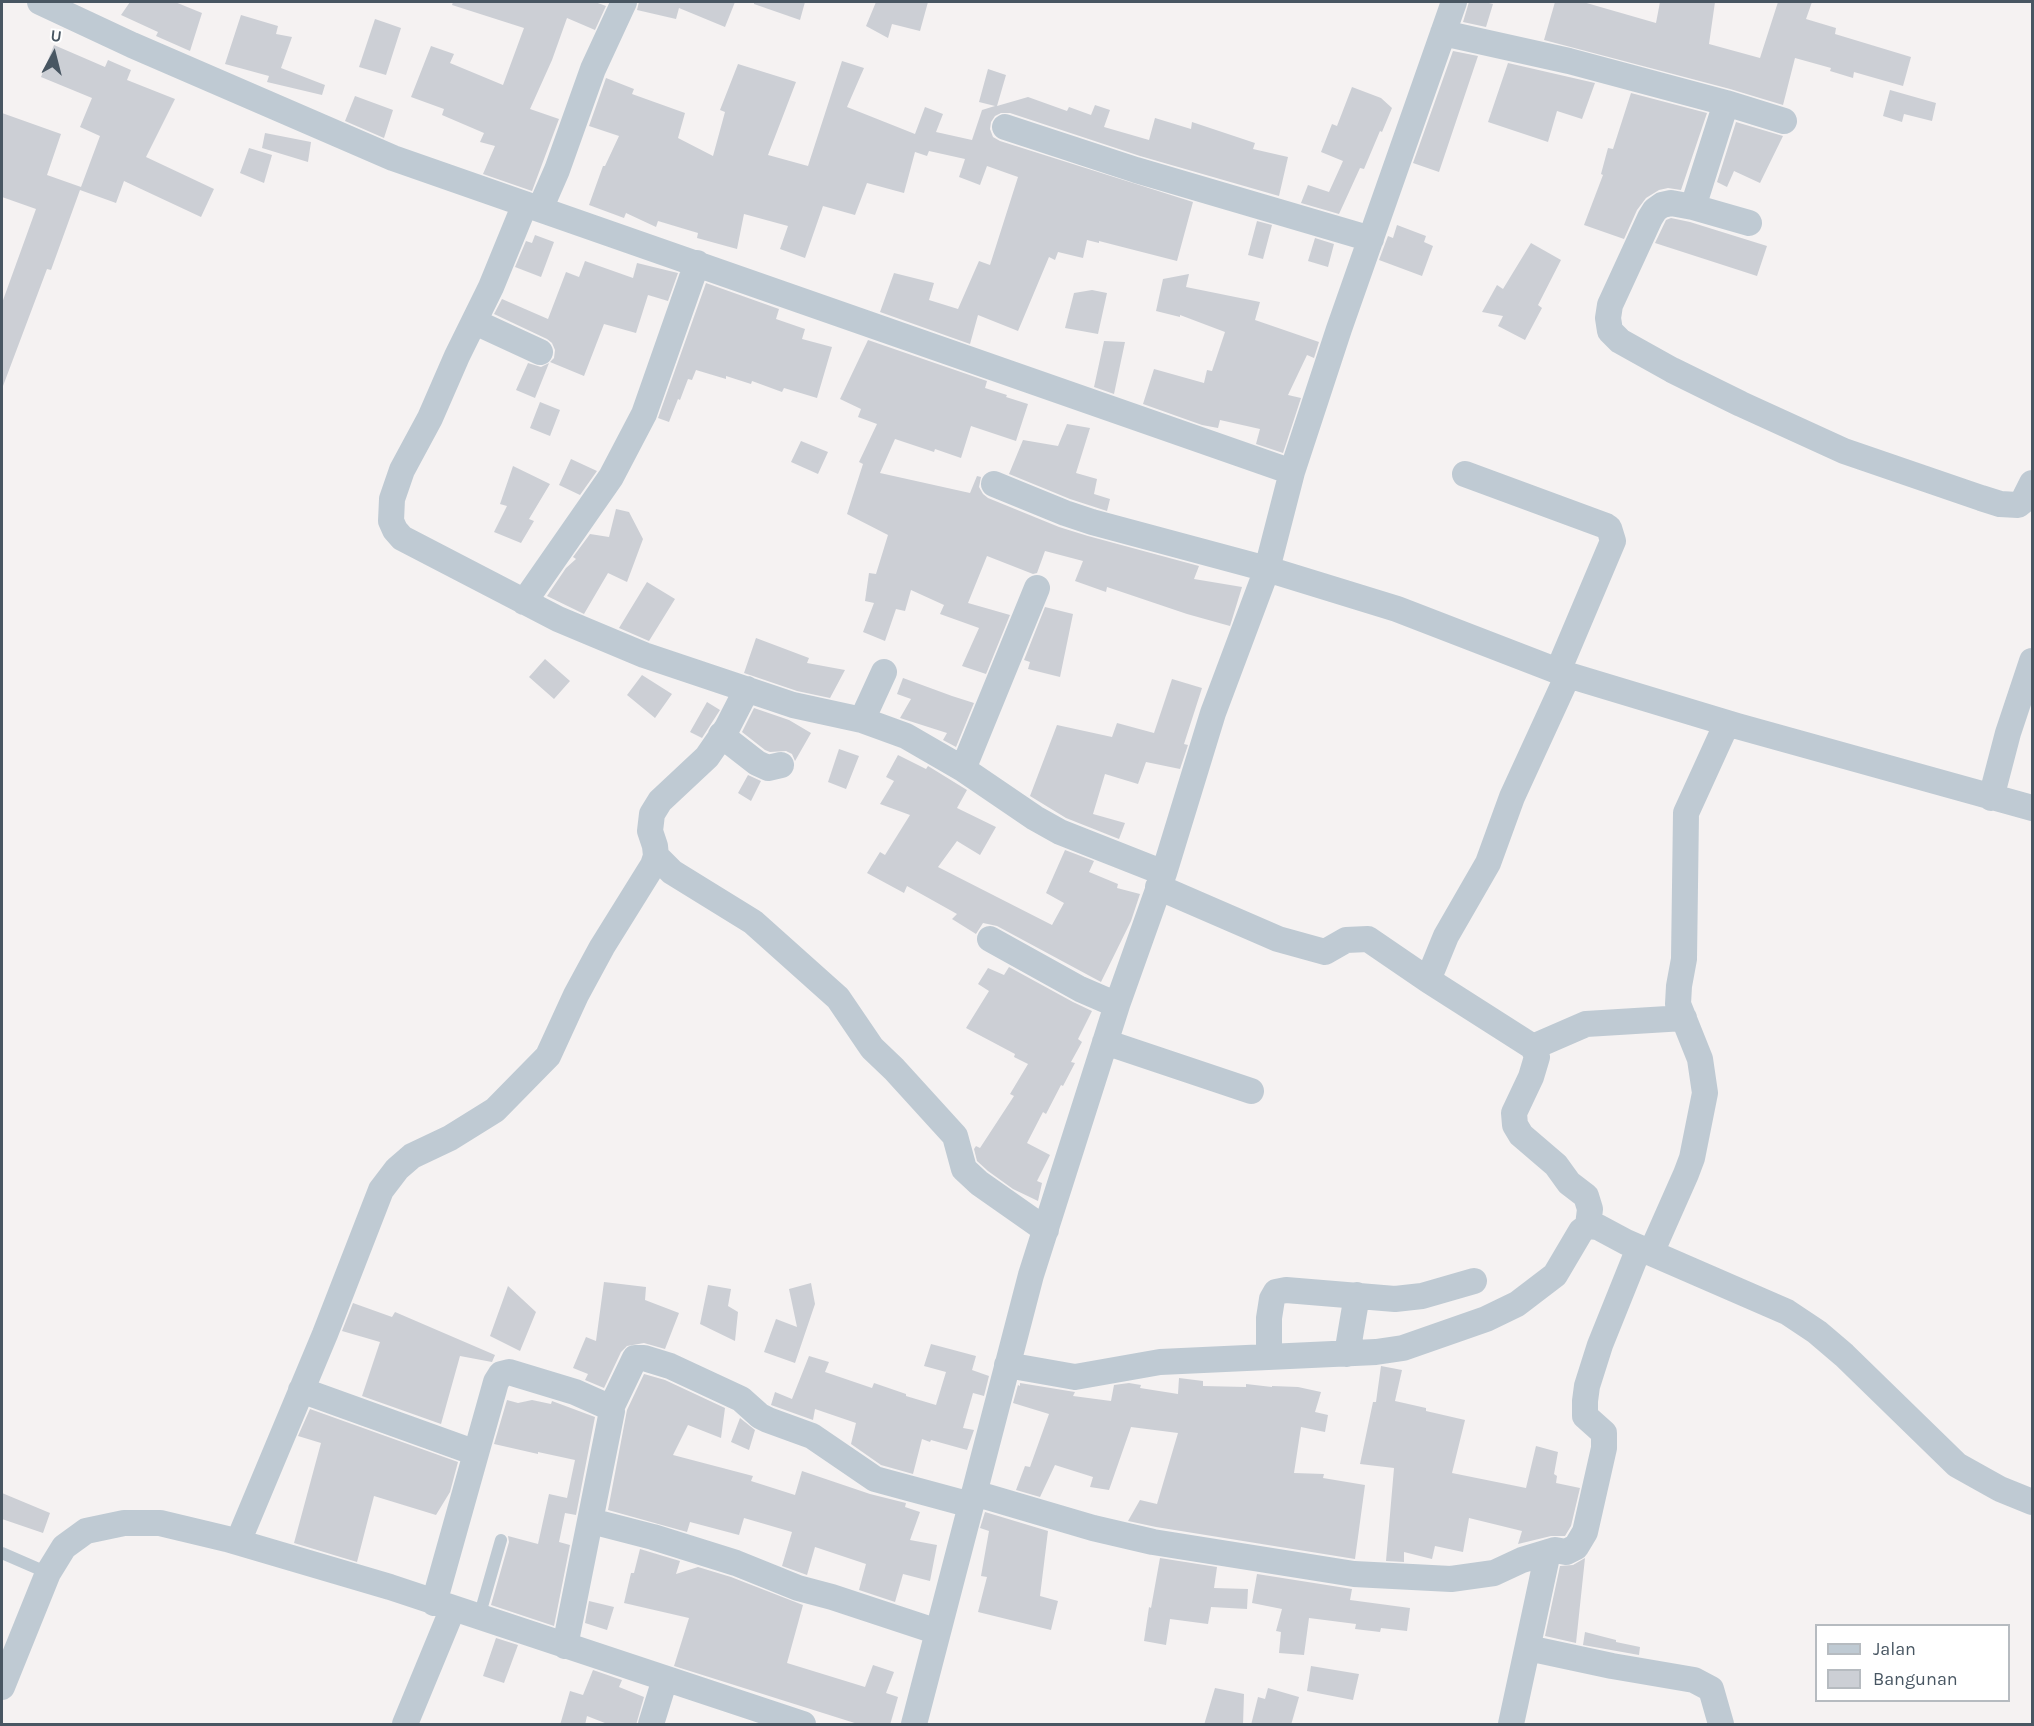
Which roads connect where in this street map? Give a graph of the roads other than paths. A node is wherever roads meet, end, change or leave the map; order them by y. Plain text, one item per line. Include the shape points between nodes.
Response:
1 (40, 2) edge
2 (624, 2) edge
3 (1454, 2) edge
4 (1443, 33) junction
5 (1726, 103) junction
6 (1784, 121) dead end
7 (1005, 127) dead end
8 (532, 207) junction
9 (1693, 207) junction
10 (1749, 223) dead end
11 (1371, 239) junction
12 (697, 263) junction
13 (475, 322) junction
14 (540, 352) dead end
15 (1292, 472) junction
16 (1465, 474) dead end
17 (2032, 483) edge
18 (994, 484) dead end
19 (1268, 569) junction
20 (1037, 588) dead end
21 (524, 602) junction
22 (2032, 662) edge
23 (884, 672) dead end
24 (1563, 673) junction
25 (747, 689) junction
26 (862, 720) junction
27 (1727, 723) junction
28 (721, 735) junction
29 (781, 765) dead end
30 (963, 769) junction
31 (1991, 798) junction
32 (2032, 808) edge
33 (656, 856) junction
34 (1161, 880) junction
35 (990, 939) dead end
36 (1428, 980) junction
37 (1117, 1005) junction
38 (1684, 1018) junction
39 (1105, 1042) junction
40 (1533, 1047) junction
41 (1251, 1091) dead end
42 (1588, 1226) junction
43 (1046, 1230) junction
44 (1645, 1250) junction
45 (1474, 1281) dead end
46 (1357, 1295) junction
47 (1347, 1354) junction
48 (1269, 1357) junction
49 (1006, 1365) junction
50 (302, 1390) junction
51 (611, 1408) junction
52 (476, 1453) junction
53 (972, 1499) junction
54 (2032, 1502) edge
55 (591, 1521) junction
56 (501, 1540) dead end
57 (238, 1542) junction
58 (1548, 1552) junction
59 (2, 1553) edge
60 (48, 1573) junction
61 (444, 1606) junction
62 (479, 1617) junction
63 (938, 1632) junction
64 (565, 1646) junction
65 (1528, 1648) junction
66 (665, 1679) junction
67 (2, 1686) edge
68 (405, 1725) edge
69 (651, 1725) edge
70 (803, 1725) edge
71 (914, 1725) edge
72 (1511, 1725) edge
73 (1721, 1725) edge

1 - 8 street via 393,158
2 - 8 street via 593,69 557,170
3 - 4 street
4 - 5 street via 1569,61
4 - 11 street
5 - 6 street
5 - 9 street
7 - 11 street via 1136,171
8 - 12 street
8 - 13 street
9 - 10 street
9 - 17 street via 1662,205 1650,218 1611,305 1610,331 1620,341 1844,451 2000,504 2018,505
11 - 15 street
12 - 15 street
12 - 21 street via 644,414 611,477
13 - 14 street
13 - 21 street via 402,470 392,499 391,521 402,538
15 - 19 street
16 - 24 street via 1609,528 1613,541
18 - 19 street via 1092,522
19 - 24 street via 1397,609
19 - 34 street via 1213,713
20 - 30 street
21 - 25 street via 644,655
22 - 31 street
23 - 26 street
24 - 27 street
24 - 36 street via 1488,863 1446,936
25 - 26 street via 794,705
25 - 28 street
26 - 30 street via 906,736
27 - 31 street
27 - 38 street via 1686,813 1684,959 1678,1004
28 - 29 street via 757,763 768,768
28 - 33 street via 707,757 660,801 652,814 650,831
30 - 34 street via 1035,818
31 - 32 street
33 - 43 street via 672,872 753,922 838,998 872,1048 955,1136 964,1169
33 - 50 street via 597,956 548,1056 495,1110 412,1156 381,1190
34 - 36 street via 1278,939 1324,952 1346,940 1368,939
34 - 37 street
35 - 37 street
36 - 40 street
37 - 39 street
38 - 40 street via 1586,1024
38 - 44 street via 1700,1059 1705,1093 1689,1166
39 - 41 street
39 - 43 street
40 - 42 street via 1537,1058 1514,1113 1515,1125 1586,1196 1590,1209
42 - 44 street
42 - 47 street via 1581,1231 1555,1275 1517,1304 1403,1348
43 - 49 street
44 - 54 street via 1787,1312 1844,1355 1957,1465
44 - 58 street via 1600,1345 1587,1386 1585,1416 1604,1433 1604,1448 1585,1532 1576,1547 1566,1552
45 - 46 street via 1413,1297
46 - 47 street
46 - 48 street via 1276,1292 1269,1318
47 - 48 street
48 - 49 street via 1160,1362 1075,1377
49 - 53 street
50 - 52 street
50 - 57 street
51 - 52 street via 575,1392 509,1372 501,1374
51 - 53 street via 635,1358 644,1358 741,1399 768,1420 812,1436 875,1479
51 - 55 street
52 - 61 street
53 - 58 street via 1153,1542 1354,1574 1451,1579 1494,1573
53 - 63 street
55 - 63 street via 736,1563 798,1588
55 - 64 street
56 - 62 lane
57 - 60 street via 160,1523 124,1523 86,1530 64,1547
57 - 61 street
58 - 65 street
59 - 60 lane
60 - 67 street
61 - 62 street
61 - 68 street
62 - 64 street
63 - 71 street
64 - 66 street
65 - 72 street
65 - 73 street via 1694,1680 1711,1689
66 - 69 street
66 - 70 street

